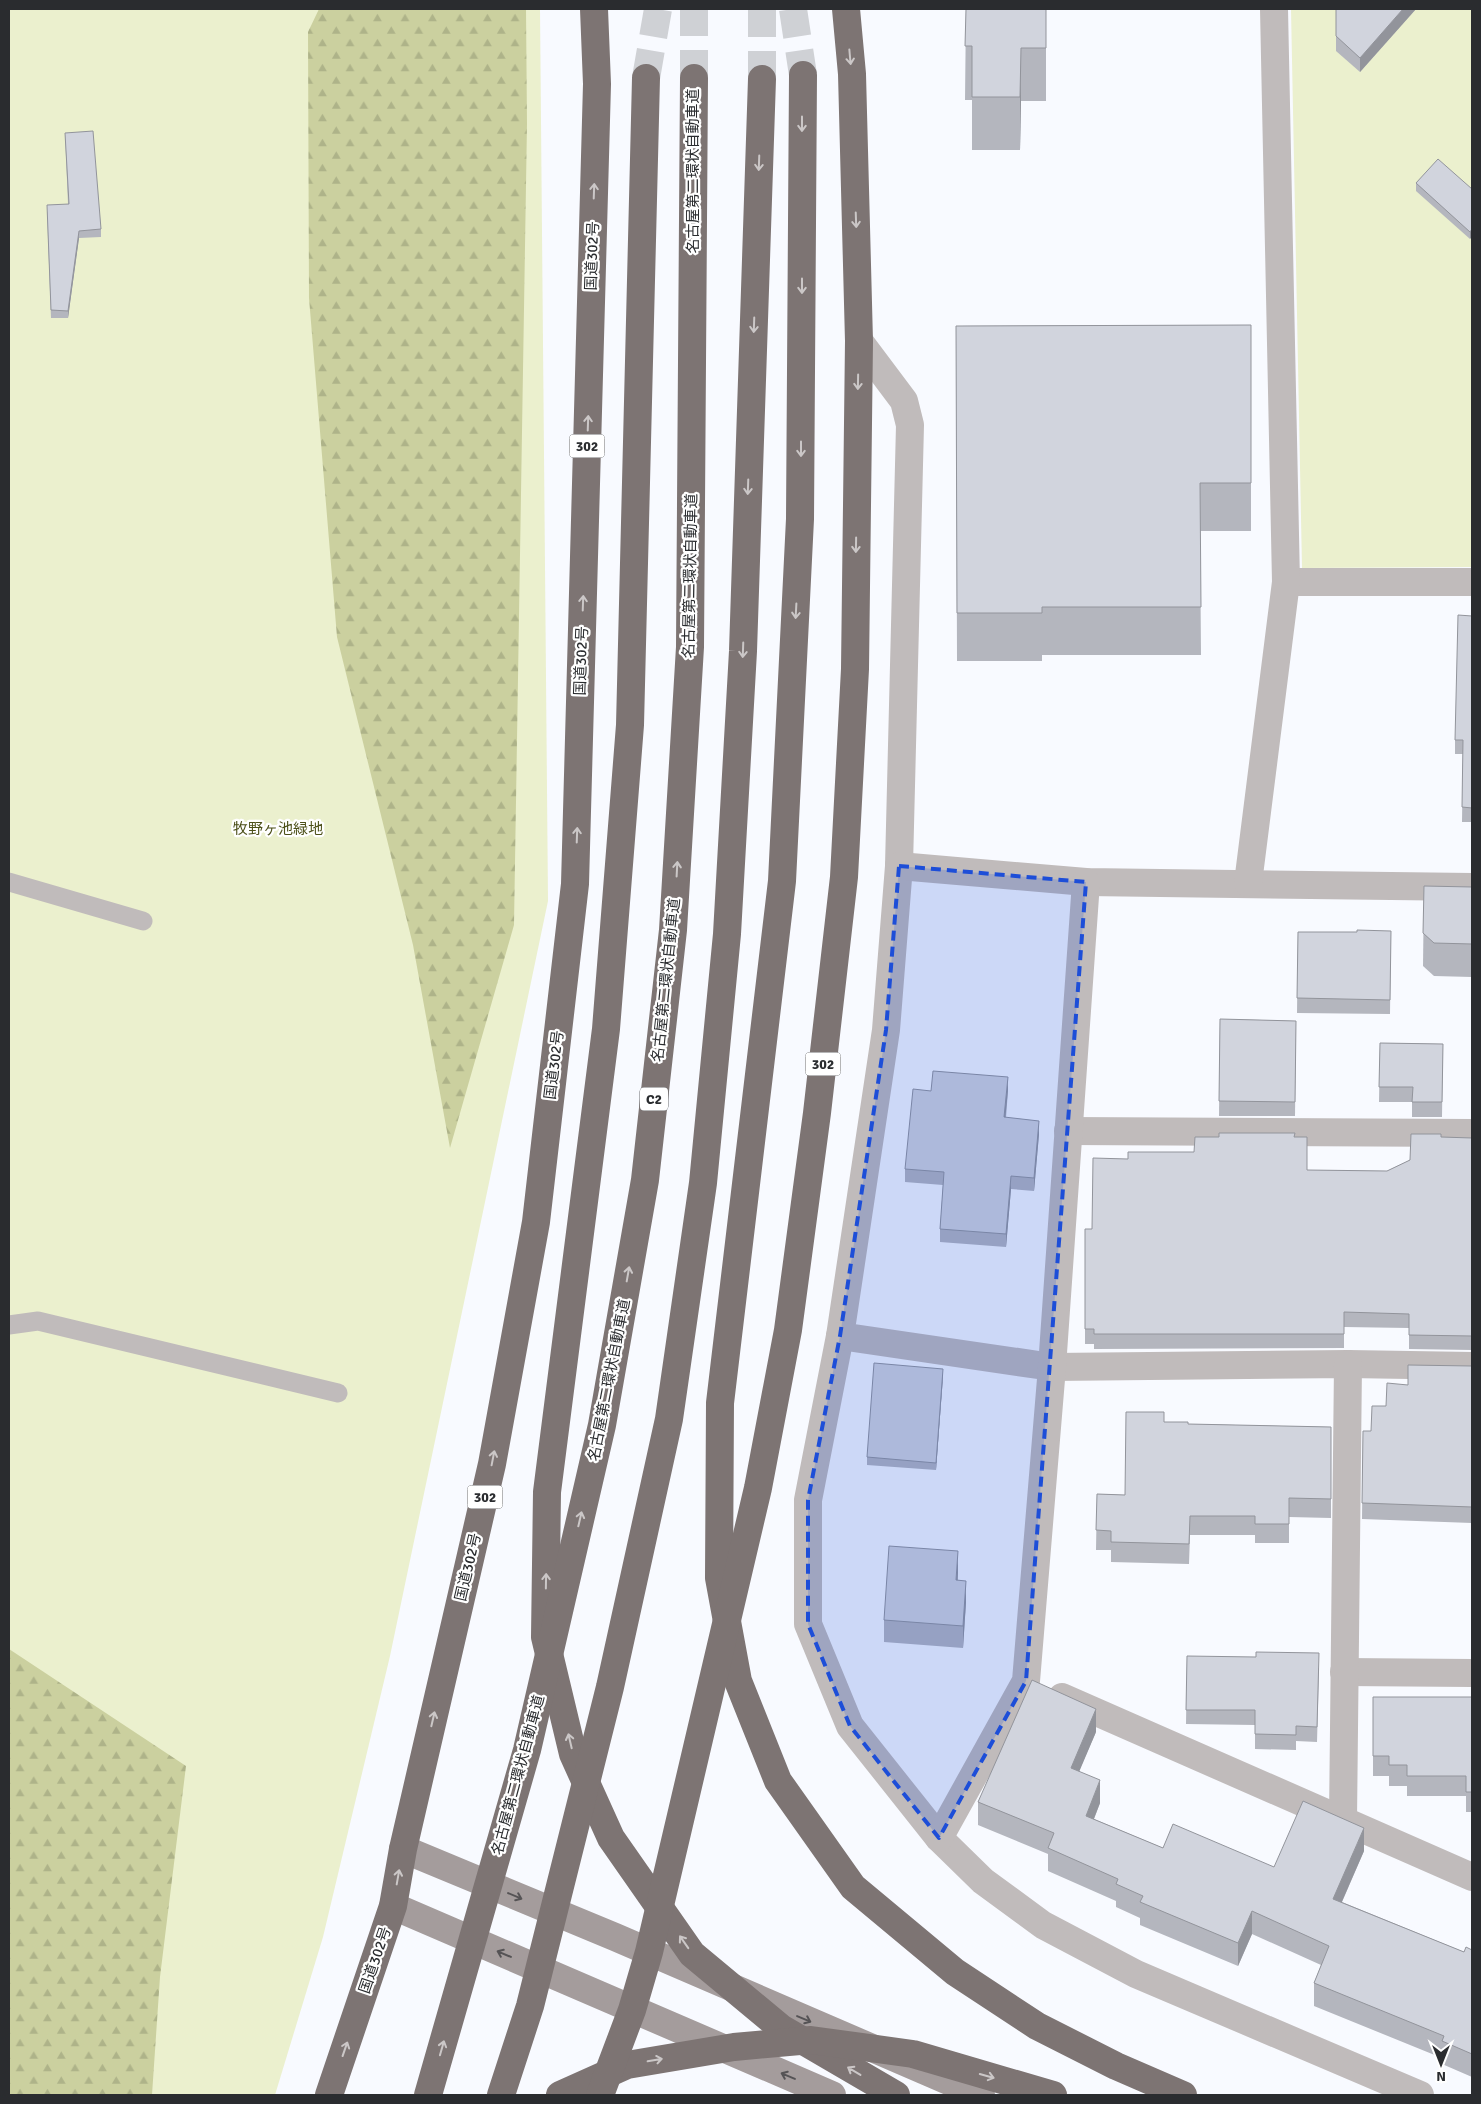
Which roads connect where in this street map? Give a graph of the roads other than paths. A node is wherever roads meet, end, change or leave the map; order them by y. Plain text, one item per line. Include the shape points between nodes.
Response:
1 (594, 9) edge
2 (846, 9) edge
3 (1274, 9) edge
4 (803, 75) tunnel mouth
5 (646, 78) tunnel mouth
6 (694, 78) tunnel mouth
7 (762, 79) tunnel mouth
8 (859, 341) junction
9 (1286, 582) junction
10 (1472, 582) edge
11 (899, 866) junction
12 (9, 882) edge
13 (1086, 882) junction
14 (1248, 883) junction
15 (1472, 886) edge
16 (143, 921) dead end
17 (1068, 1131) junction
18 (1472, 1133) edge
19 (9, 1325) edge
20 (840, 1336) junction
21 (1348, 1364) junction
22 (1472, 1366) edge
23 (1052, 1367) junction
24 (338, 1393) dead end
25 (1344, 1672) junction
26 (1472, 1673) edge
27 (1026, 1681) junction
28 (1343, 1820) junction
29 (939, 1838) junction
30 (403, 1850) junction
31 (1472, 1877) edge
32 (393, 1906) junction
33 (649, 1952) junction
34 (632, 2010) junction
35 (329, 2095) edge
36 (428, 2095) edge
37 (501, 2095) edge
38 (560, 2095) edge
39 (600, 2095) edge
40 (832, 2095) edge
41 (896, 2095) edge
42 (980, 2095) edge
43 (1053, 2095) edge
44 (1183, 2095) edge
45 (1420, 2095) edge

30 -> 1 highway, 国道302号 / 302 via 492,1464 536,1222 575,884 597,84
2 -> 8 highway, 302 via 852,74
3 - 9 street
4 -> 44 highway via 800,519 782,881 720,1403 719,1578 738,1681 778,1781 853,1887 955,1972 1037,2026
41 -> 5 highway via 781,2028 692,1954 612,1838 573,1754 545,1637 547,1492 606,1029 630,724
36 -> 6 highway, 名古屋第二環状自動車道 / C2 via 527,1750 602,1425 645,1180 673,930 690,647
7 -> 37 highway via 743,651 727,934 703,1183 669,1419 610,1687 530,2006
8 - 11 street via 904,401 910,425
8 -> 33 highway, 302 via 854,679 844,877 817,1114 788,1330 760,1478
9 - 10 street
9 - 14 street
11 - 13 street
11 - 20 street via 886,1030
12 - 16 lane
13 - 14 street
13 - 17 street
14 - 15 street
17 - 18 street
17 - 23 street
19 - 24 lane via 38,1321
20 - 23 street
20 - 29 street via 808,1500 808,1624 850,1726
21 - 22 street
21 - 23 street
21 - 25 street
23 - 27 street
25 - 26 street
25 - 28 street
27 - 28 street
27 - 29 street
28 - 31 street
29 - 45 street via 983,1881 1052,1930 1136,1974
32 -> 30 highway, 国道302号 / 302
30 -> 33 street
34 -> 32 street
35 -> 32 highway, 国道302号 / 302
33 - 34 highway, 302
33 -> 42 street
34 - 39 highway, 302
40 -> 34 street
38 -> 43 highway via 627,2065 734,2047 811,2040 913,2054

